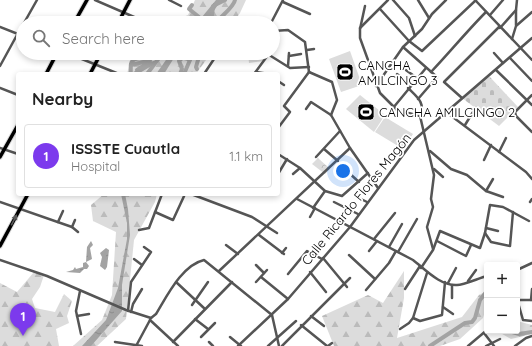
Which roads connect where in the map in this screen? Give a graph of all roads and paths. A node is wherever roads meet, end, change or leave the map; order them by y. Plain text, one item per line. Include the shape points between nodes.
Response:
1 (36, 0) edge
2 (87, 0) edge
3 (95, 0) edge
4 (130, 0) edge
5 (170, 0) edge
6 (388, 0) edge
7 (393, 0) edge
8 (418, 0) edge
9 (446, 0) edge
10 (475, 0) edge
11 (481, 0) edge
12 (503, 0) edge
13 (518, 0) edge
14 (283, 1) edge
15 (478, 3) junction
16 (181, 6) dead end
17 (365, 6) dead end
18 (380, 9) junction
19 (516, 10) junction
20 (124, 12) junction
21 (486, 12) junction
22 (532, 12) edge
23 (310, 14) dead end
24 (490, 15) junction
25 (27, 16) edge
26 (78, 16) edge
27 (122, 16) edge
28 (133, 16) edge
29 (275, 16) edge
30 (429, 18) junction
31 (516, 26) junction
32 (0, 27) edge
33 (500, 27) junction
34 (360, 29) junction
35 (280, 31) edge
36 (16, 33) edge
37 (415, 36) junction
38 (16, 38) edge
39 (532, 38) edge
40 (512, 39) junction
41 (409, 41) junction
42 (403, 47) junction
43 (521, 48) junction
44 (314, 49) dead end
45 (307, 50) junction
46 (494, 53) dead end
47 (301, 54) dead end
48 (510, 58) junction
49 (53, 60) edge
50 (85, 60) edge
51 (97, 60) edge
52 (213, 60) edge
53 (263, 60) edge
54 (278, 60) edge
55 (532, 60) edge
56 (503, 63) junction
57 (95, 64) junction
58 (0, 66) edge
59 (288, 66) junction
60 (308, 66) junction
61 (403, 68) dead end
62 (426, 68) junction
63 (496, 70) junction
64 (47, 72) edge
65 (91, 72) edge
66 (114, 72) edge
67 (205, 72) edge
68 (256, 72) edge
69 (309, 72) junction
70 (431, 72) junction
71 (398, 74) dead end
72 (416, 78) junction
73 (532, 81) edge
74 (280, 82) edge
75 (284, 85) dead end
76 (411, 85) junction
77 (376, 86) junction
78 (0, 88) edge
79 (408, 88) junction
80 (16, 94) edge
81 (532, 95) edge
82 (462, 98) junction
83 (418, 99) junction
84 (526, 100) junction
85 (532, 105) edge
86 (393, 108) junction
87 (306, 109) dead end
88 (446, 112) junction
89 (473, 112) dead end
90 (331, 115) junction
91 (420, 116) junction
92 (280, 125) edge
93 (464, 125) junction
94 (16, 128) edge
95 (340, 131) junction
96 (425, 131) junction
97 (532, 132) edge
98 (506, 138) dead end
99 (491, 145) junction
100 (0, 148) edge
101 (350, 148) junction
102 (4, 149) junction
103 (324, 149) junction
104 (430, 151) junction
105 (499, 152) junction
106 (16, 153) edge
107 (280, 155) edge
108 (0, 157) edge
109 (316, 157) dead end
110 (287, 159) junction
111 (484, 160) dead end
112 (338, 161) junction
113 (300, 168) junction
114 (433, 169) junction
115 (280, 171) edge
116 (368, 173) junction
117 (294, 174) dead end
118 (444, 177) dead end
119 (343, 179) dead end
120 (494, 179) dead end
121 (532, 179) edge
122 (316, 181) junction
123 (359, 182) junction
124 (378, 188) junction
125 (325, 191) junction
126 (486, 192) junction
127 (27, 196) edge
128 (161, 196) edge
129 (184, 196) edge
130 (196, 196) edge
131 (357, 197) dead end
132 (503, 197) dead end
133 (532, 198) edge
134 (297, 199) junction
135 (0, 202) edge
136 (334, 202) dead end
137 (367, 202) junction
138 (530, 202) dead end
139 (314, 208) junction
140 (20, 209) junction
141 (64, 211) dead end
142 (513, 211) junction
143 (155, 212) junction
144 (395, 213) dead end
145 (358, 214) junction
146 (310, 217) dead end
147 (417, 218) dead end
148 (75, 220) dead end
149 (530, 221) dead end
150 (58, 222) junction
151 (402, 224) dead end
152 (72, 227) junction
153 (268, 227) junction
154 (350, 227) junction
155 (486, 228) junction
156 (139, 230) dead end
157 (498, 231) dead end
158 (78, 232) dead end
159 (277, 233) dead end
160 (485, 233) junction
161 (259, 235) junction
162 (376, 240) junction
163 (437, 241) junction
164 (226, 245) dead end
165 (471, 245) junction
166 (0, 246) edge
167 (144, 247) dead end
168 (389, 247) junction
169 (286, 248) dead end
170 (433, 250) junction
171 (369, 251) dead end
172 (397, 251) junction
173 (238, 254) junction
174 (349, 255) dead end
175 (322, 258) junction
176 (134, 259) dead end
177 (0, 260) edge
178 (532, 263) edge
179 (142, 265) junction
180 (256, 265) dead end
181 (420, 267) junction
182 (456, 268) dead end
183 (520, 269) edge
184 (267, 270) dead end
185 (476, 270) dead end
186 (219, 271) junction
187 (310, 272) junction
188 (264, 273) junction
189 (427, 273) junction
190 (288, 274) dead end
191 (261, 277) junction
192 (484, 277) edge
193 (350, 278) dead end
194 (375, 279) junction
195 (468, 281) junction
196 (176, 282) junction
197 (208, 282) dead end
198 (232, 282) junction
199 (256, 282) dead end
200 (445, 282) junction
201 (343, 283) junction
202 (448, 283) junction
203 (452, 285) junction
204 (347, 287) dead end
205 (142, 289) dead end
206 (405, 289) dead end
207 (532, 289) edge
208 (366, 290) dead end
209 (80, 291) junction
210 (326, 292) dead end
211 (452, 298) dead end
212 (288, 299) junction
213 (520, 299) edge
214 (195, 300) junction
215 (531, 300) edge
216 (192, 305) dead end
217 (443, 307) junction
218 (520, 308) edge
219 (205, 309) junction
220 (130, 312) junction
221 (89, 314) dead end
222 (452, 314) dead end
223 (272, 315) junction
224 (77, 316) junction
225 (311, 316) junction
226 (413, 318) junction
227 (151, 319) junction
228 (195, 319) junction
229 (296, 321) dead end
230 (532, 321) edge
231 (215, 323) dead end
232 (301, 325) junction
233 (324, 326) dead end
234 (208, 329) junction
235 (400, 329) dead end
236 (484, 333) edge
237 (81, 334) dead end
238 (485, 334) edge
239 (230, 336) dead end
240 (532, 336) edge
241 (200, 337) dead end
242 (277, 339) junction
243 (500, 339) dead end
244 (115, 342) dead end
245 (173, 342) junction
246 (209, 342) dead end
247 (332, 343) dead end
248 (492, 343) junction
249 (240, 345) edge
250 (136, 346) edge
251 (142, 346) edge
252 (178, 346) edge
253 (213, 346) edge
254 (268, 346) edge
255 (281, 346) edge
256 (327, 346) edge
257 (468, 346) edge
258 (486, 346) edge
259 (494, 346) edge
260 (515, 346) edge

1 - 25 street
2 - 26 main road
3 - 20 street
4 - 20 main road
5 - 16 street
6 - 18 street
7 - 37 street via 409,18
8 - 30 street
9 - 30 street
10 - 15 street
10 - 41 street via 423,51
11 - 15 street
12 - 24 street
13 - 19 street
14 - 23 street
14 - 29 street
15 - 21 street
17 - 34 street
18 - 34 street
18 - 41 street
19 - 31 street
19 - 33 street
20 - 27 main road
20 - 28 street
21 - 24 street
21 - 70 street via 460,37
22 - 31 street
24 - 33 street
30 - 37 street
31 - 40 street
32 - 36 street
33 - 40 street
33 - 82 street via 444,82
34 - 77 street via 361,46
35 - 45 street via 288,30 305,42
37 - 41 street
38 - 58 street
39 - 43 street, Calle Ricardo Flores Magón
40 - 43 street
41 - 42 street
42 - 62 street
42 - 77 street
43 - 48 street, Calle Ricardo Flores Magón
43 - 55 street
44 - 45 street
45 - 60 street
46 - 56 street
47 - 59 street via 289,55
48 - 56 street, Calle Ricardo Flores Magón
48 - 73 street
49 - 64 main road
50 - 57 street
51 - 57 main road
52 - 67 street
53 - 68 street
54 - 59 street
56 - 63 street, Calle Ricardo Flores Magón
57 - 65 main road
57 - 66 street
59 - 60 street
60 - 69 street
61 - 72 street
62 - 70 street
62 - 72 street
63 - 82 street, Calle Ricardo Flores Magón
63 - 84 street
69 - 90 street via 332,82 337,100
69 - 92 street via 284,106 290,112
70 - 83 street via 437,77
71 - 76 street
72 - 76 street
74 - 75 street
76 - 79 street
77 - 86 street
78 - 80 street
79 - 83 street
79 - 86 street
81 - 84 street
82 - 88 street, Calle Ricardo Flores Magón
83 - 91 street via 424,107
84 - 85 street
84 - 97 street via 515,112
86 - 91 street
87 - 90 street via 311,102
88 - 93 street
88 - 96 street, Calle Ricardo Flores Magón
89 - 93 street
90 - 95 street
91 - 96 street
93 - 99 street
94 - 102 main road
95 - 101 street
95 - 103 street
96 - 104 street
96 - 124 street, Calle Ricardo Flores Magón via 414,140
98 - 105 street
99 - 105 street
99 - 111 street
100 - 102 street
101 - 112 street
101 - 116 street
102 - 106 street
102 - 108 main road
103 - 109 street
103 - 112 street
104 - 114 street
104 - 126 street via 451,169 467,175
105 - 121 street
107 - 110 street
110 - 113 street
110 - 115 street
112 - 122 street
113 - 117 street
113 - 122 street
114 - 118 street
114 - 170 street via 433,207 427,227
116 - 123 street
116 - 124 street
119 - 123 street via 349,173
120 - 126 street
122 - 125 street
122 - 134 street
123 - 125 street via 344,196
124 - 137 street, Calle Ricardo Flores Magón
125 - 139 street
126 - 132 street
127 - 140 main road
128 - 143 street
129 - 143 street via 173,220
130 - 153 street via 252,217
131 - 137 street
133 - 138 street
134 - 139 street
134 - 153 street
135 - 140 street
136 - 145 street
137 - 145 street, Calle Ricardo Flores Magón
139 - 146 street
139 - 154 street
140 - 150 street
166 -> 140 main road
141 - 150 street
142 - 149 street
142 - 155 street via 490,205
142 - 160 street via 510,246 491,242
143 - 156 street via 149,228
144 - 162 street
145 - 154 street, Calle Ricardo Flores Magón
147 - 172 street
148 - 152 street
150 - 152 street
151 - 168 street
152 - 158 street
153 - 159 street
153 - 161 street
154 - 162 street
154 - 175 street, Calle Ricardo Flores Magón
155 - 157 street
155 - 160 street
160 - 165 street via 480,248
161 - 169 street via 283,254
161 - 173 street
162 - 168 street
162 - 171 street
163 - 165 street via 440,231
163 - 165 street via 466,256
163 - 170 street
164 - 173 street
167 - 179 street via 151,252
168 - 172 street
170 - 181 street
172 - 181 street
172 - 194 street
173 - 186 street
174 - 194 street
175 - 187 street, Calle Ricardo Flores Magón
175 - 190 street via 307,251
175 - 201 street
176 - 179 street
177 - 209 street via 47,276
178 - 183 street
179 - 220 street via 132,282
180 - 188 street
181 - 189 street
181 - 206 street
182 - 202 street
184 - 188 street
185 - 195 street
186 - 196 street via 206,260 202,260
186 - 198 street
187 - 210 street
187 - 212 street, Calle Ricardo Flores Magón
188 - 191 street
189 - 200 street
189 - 226 street
191 - 199 street
191 - 212 street
192 - 195 street
193 - 201 street
194 - 208 street
195 - 203 street
196 - 214 street
196 - 227 street
197 - 214 street
198 - 219 street
198 - 223 street
200 - 202 street
200 - 217 street
201 - 204 street
201 - 225 street
202 - 203 street
203 - 211 street
205 - 220 street
207 - 215 street
209 - 220 street
209 - 224 street via 76,306
212 - 223 street, Calle Ricardo Flores Magón
213 - 215 street
214 - 216 street
214 - 219 street
217 - 222 street
217 - 226 street via 442,315 420,321
218 - 230 street via 524,320
219 - 228 street
220 - 227 street
221 - 224 street
223 - 242 street
223 - 249 street, Calle Ricardo Flores Magón
224 - 237 street
225 - 232 street
225 - 233 street
226 - 235 street
227 - 245 street
227 - 250 street
228 - 234 street
228 - 245 street
229 - 242 street
231 - 234 street
232 - 255 street
232 - 256 street
234 - 241 street
236 - 257 street
238 - 248 street
239 - 249 street
240 - 260 street
242 - 254 street
242 - 255 street
243 - 248 street
244 - 250 street
245 - 252 street
246 - 253 street
247 - 256 street
248 - 258 street
248 - 259 street
250 - 251 street

